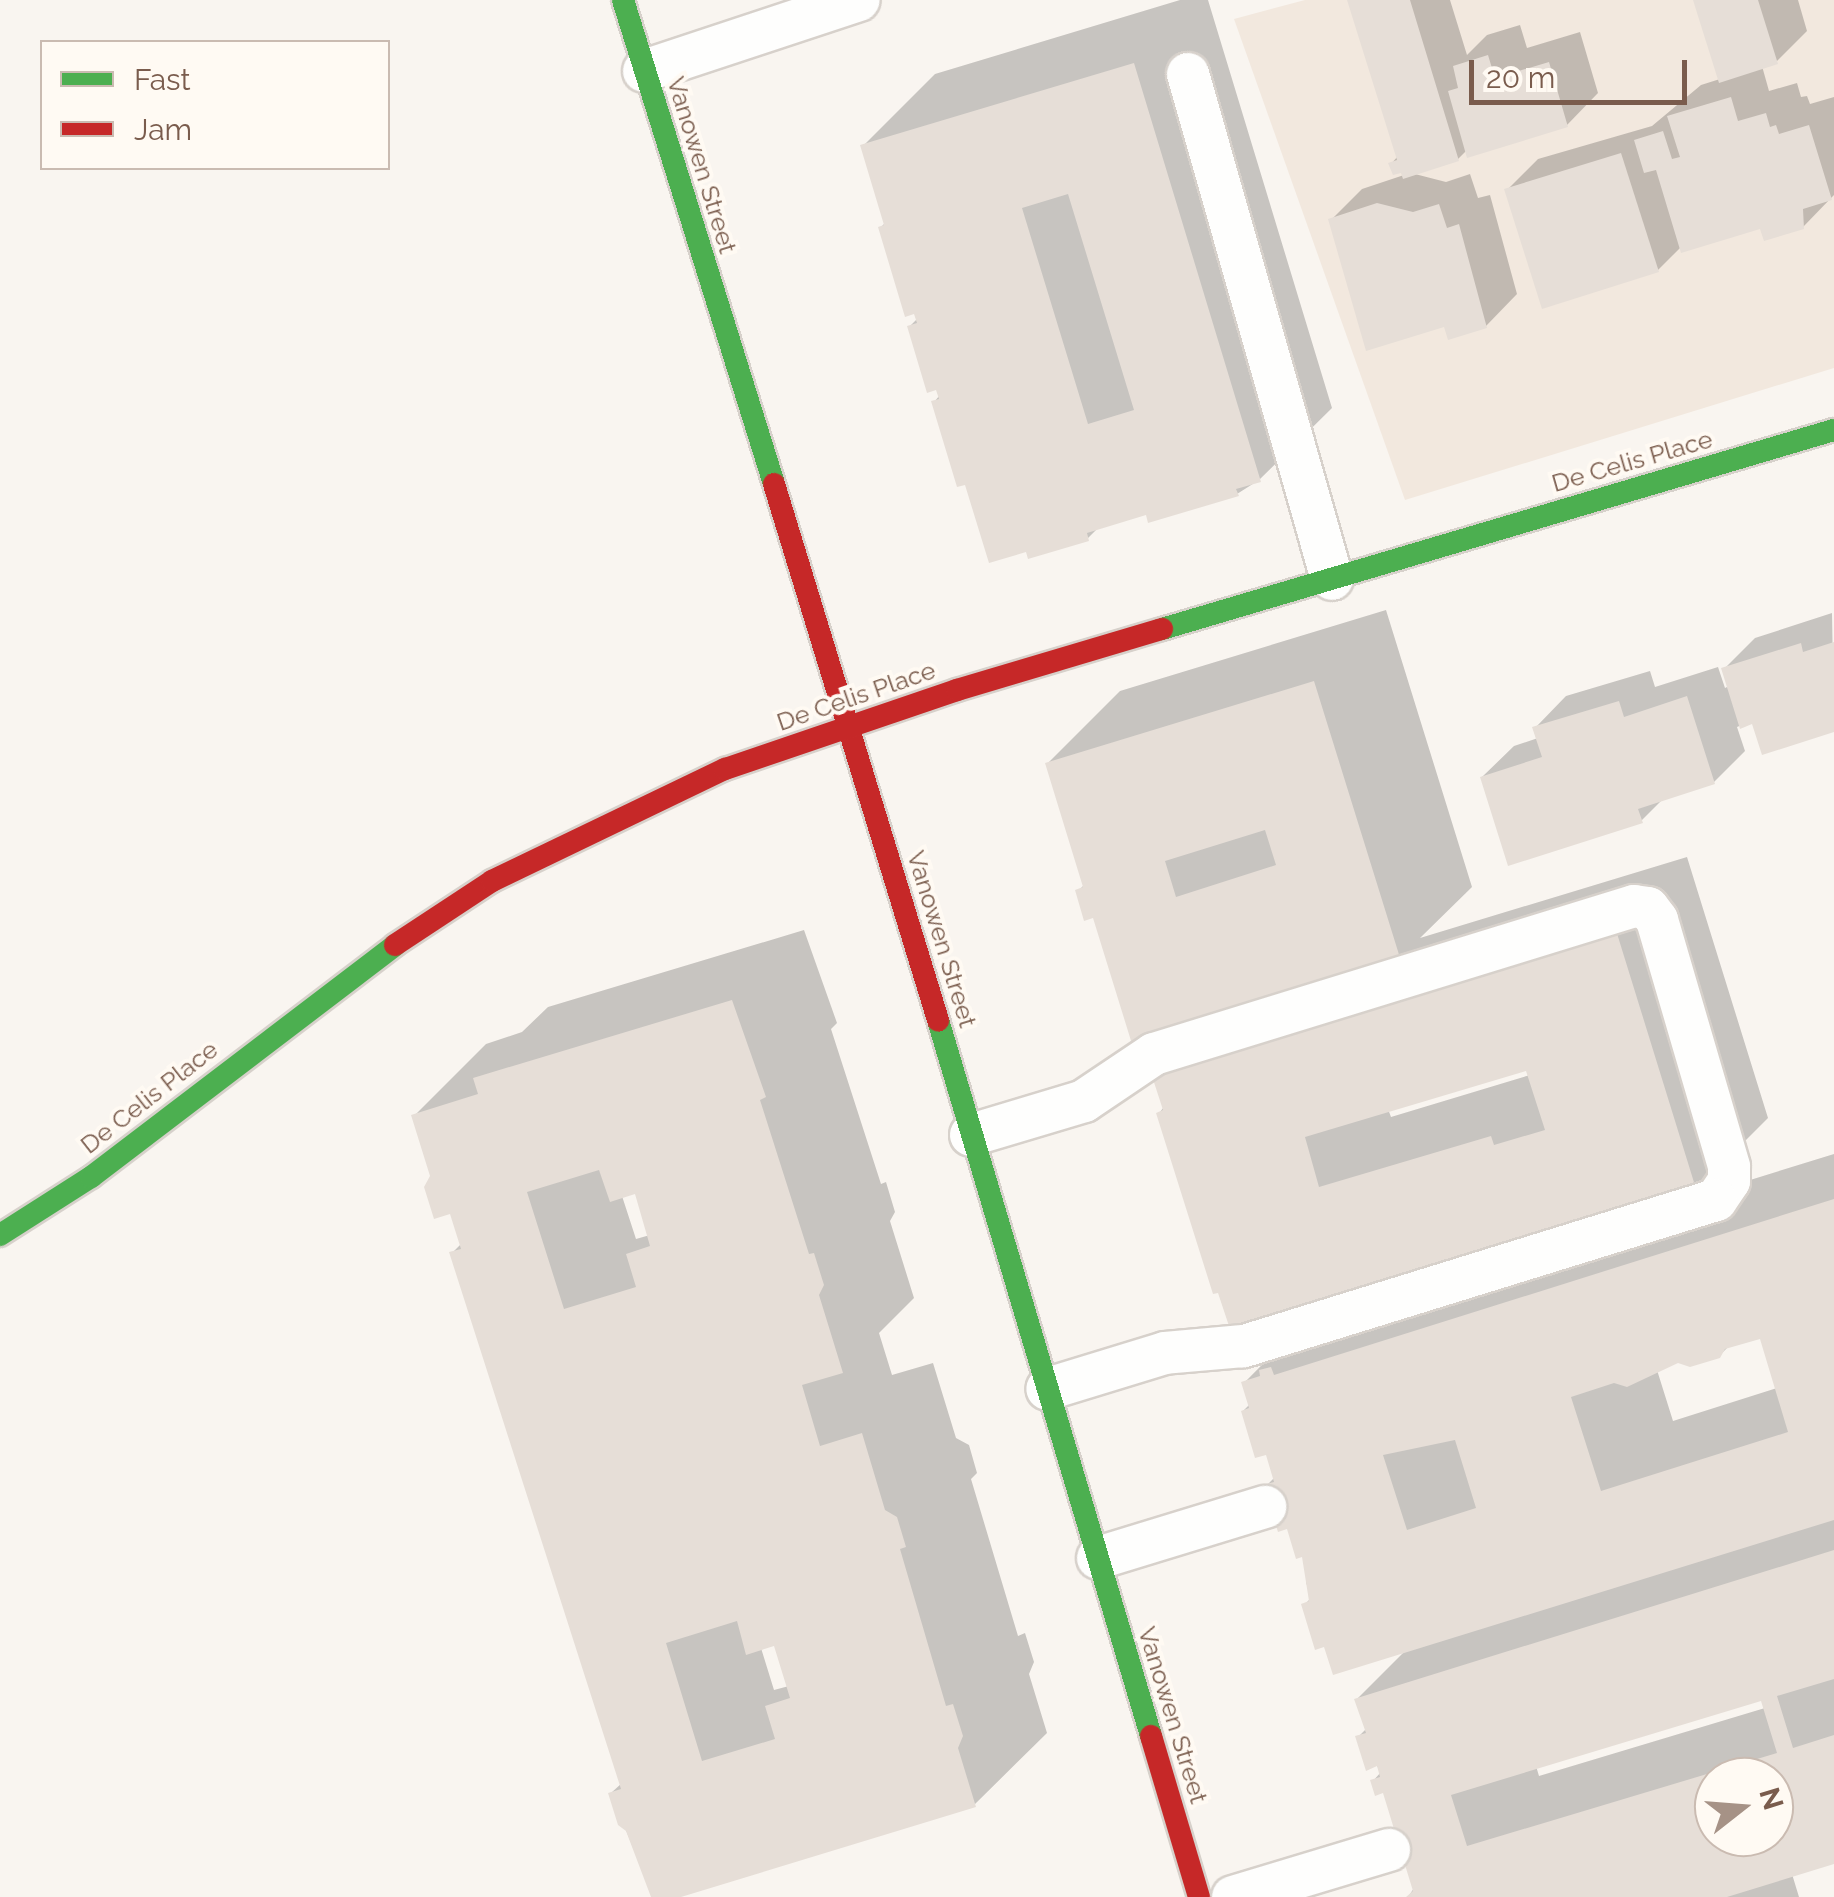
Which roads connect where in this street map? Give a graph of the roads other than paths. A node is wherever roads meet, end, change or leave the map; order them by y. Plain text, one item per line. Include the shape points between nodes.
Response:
1 (623, 0) edge
2 (859, 0) edge
3 (644, 71) junction
4 (1188, 74) dead end
5 (1834, 430) edge
6 (1332, 579) junction
7 (850, 726) junction
8 (971, 1134) junction
9 (0, 1235) edge
10 (1047, 1389) junction
11 (1265, 1507) dead end
12 (1098, 1558) junction
13 (1389, 1850) dead end
14 (1199, 1897) edge
15 (1234, 1897) edge

1 - 3 street, Vanowen Street
2 - 3 lane
3 - 7 street, Vanowen Street
4 - 6 lane
5 - 6 street, De Celis Place
6 - 7 street, De Celis Place
7 - 8 street, Vanowen Street
7 - 9 street, De Celis Place via 726,769 492,882 352,974 91,1177
8 - 10 street, Vanowen Street
8 - 10 lane via 1084,1101 1173,1048 1634,906 1648,908 1657,920 1729,1167 1730,1182 1716,1200 1244,1346 1165,1353
10 - 12 street, Vanowen Street
11 - 12 lane
12 - 14 street, Vanowen Street
13 - 15 lane

